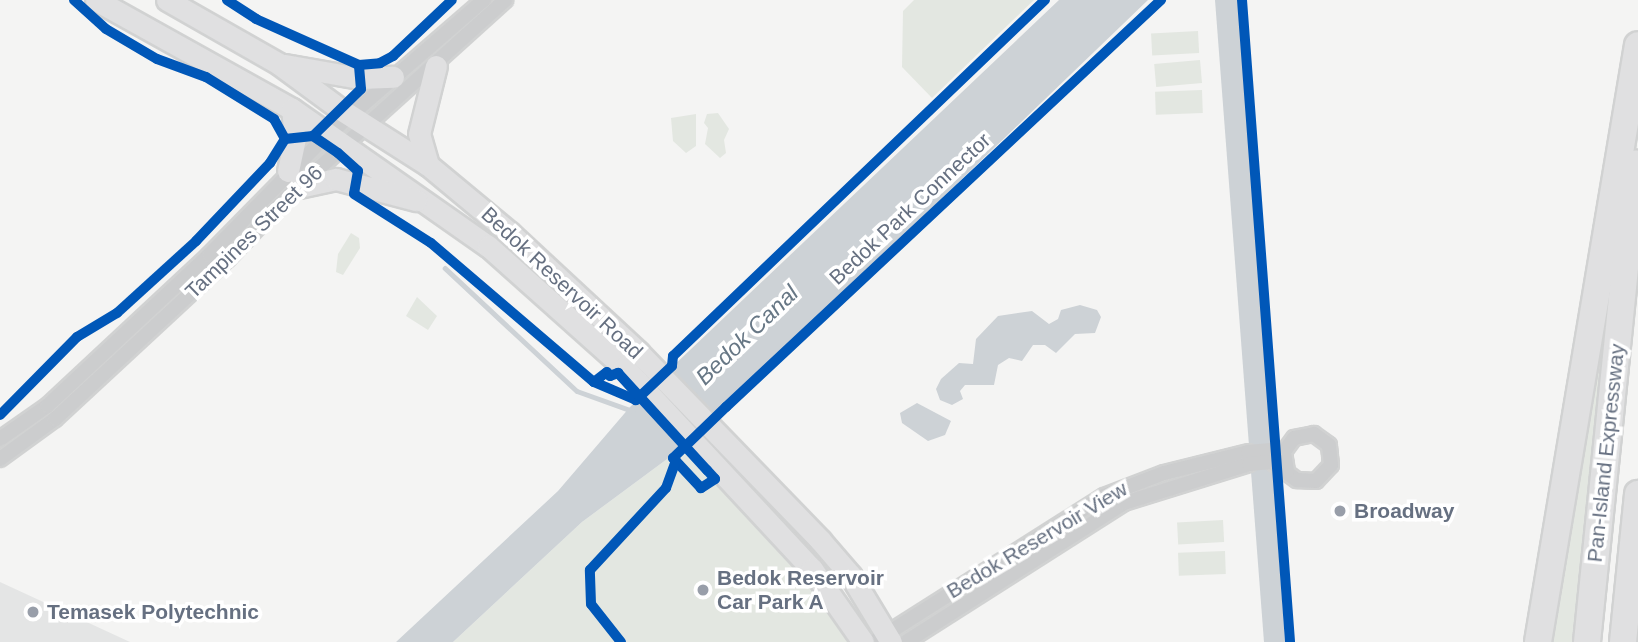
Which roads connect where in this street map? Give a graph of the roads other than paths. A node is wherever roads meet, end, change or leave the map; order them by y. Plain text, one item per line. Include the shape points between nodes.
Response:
1 (96, 0) edge
2 (167, 0) edge
3 (484, 0) edge
4 (505, 0) edge
5 (1638, 45) edge
6 (279, 64) junction
7 (436, 66) junction
8 (393, 77) junction
9 (292, 110) junction
10 (359, 121) junction
11 (1638, 139) edge
12 (337, 140) junction
13 (428, 165) junction
14 (293, 179) junction
15 (428, 204) junction
16 (631, 360) junction
17 (0, 439) edge
18 (1291, 440) junction
19 (1272, 456) junction
20 (0, 458) edge
21 (1249, 458) junction
22 (1287, 471) junction
23 (1638, 494) edge
24 (889, 640) edge
25 (863, 642) edge
26 (1538, 642) edge
27 (1587, 642) edge
28 (1623, 642) edge

1 - 9 main road, Bedok Reservoir Road
2 - 6 main road, Bedok Reservoir Road
3 - 8 street, Tampines Street 96
4 - 7 street, Tampines Street 96
5 - 26 highway
6 - 8 main road via 359,78
6 - 10 main road, Bedok Reservoir Road
7 - 10 street, Tampines Street 96
7 - 13 main road via 419,134
8 - 10 street, Tampines Street 96
9 - 12 main road, Bedok Reservoir Road
9 - 14 main road
10 - 12 street, Tampines Street 96
10 - 12 street, Tampines Street 96
10 - 13 main road, Bedok Reservoir Road
11 - 27 highway, Pan-Island Expressway
12 - 14 street, Tampines Street 96
12 - 14 street, Tampines Street 96
12 - 15 main road, Bedok Reservoir Road
13 - 16 main road, Bedok Reservoir Road via 541,261
14 - 15 main road via 336,179
14 - 17 street, Tampines Street 96 via 57,396
14 - 20 street, Tampines Street 96 via 228,259 55,419
15 - 16 main road, Bedok Reservoir Road
16 - 24 main road, Bedok Reservoir Road via 729,447 851,576
16 - 25 main road, Bedok Reservoir Road via 713,464 812,569
18 - 19 street, Bedok Reservoir View
18 - 22 street via 1284,456
18 - 22 street, Bedok Reservoir View via 1303,434 1318,435 1329,445 1333,459 1328,473 1316,481 1301,482
19 - 21 street, Bedok Reservoir View, bridge
19 - 22 street, Bedok Reservoir View
21 - 24 street, Bedok Reservoir View via 1124,503
21 - 24 street, Bedok Reservoir View via 1164,473 1104,496
23 - 28 highway, Pan-Island Expressway

